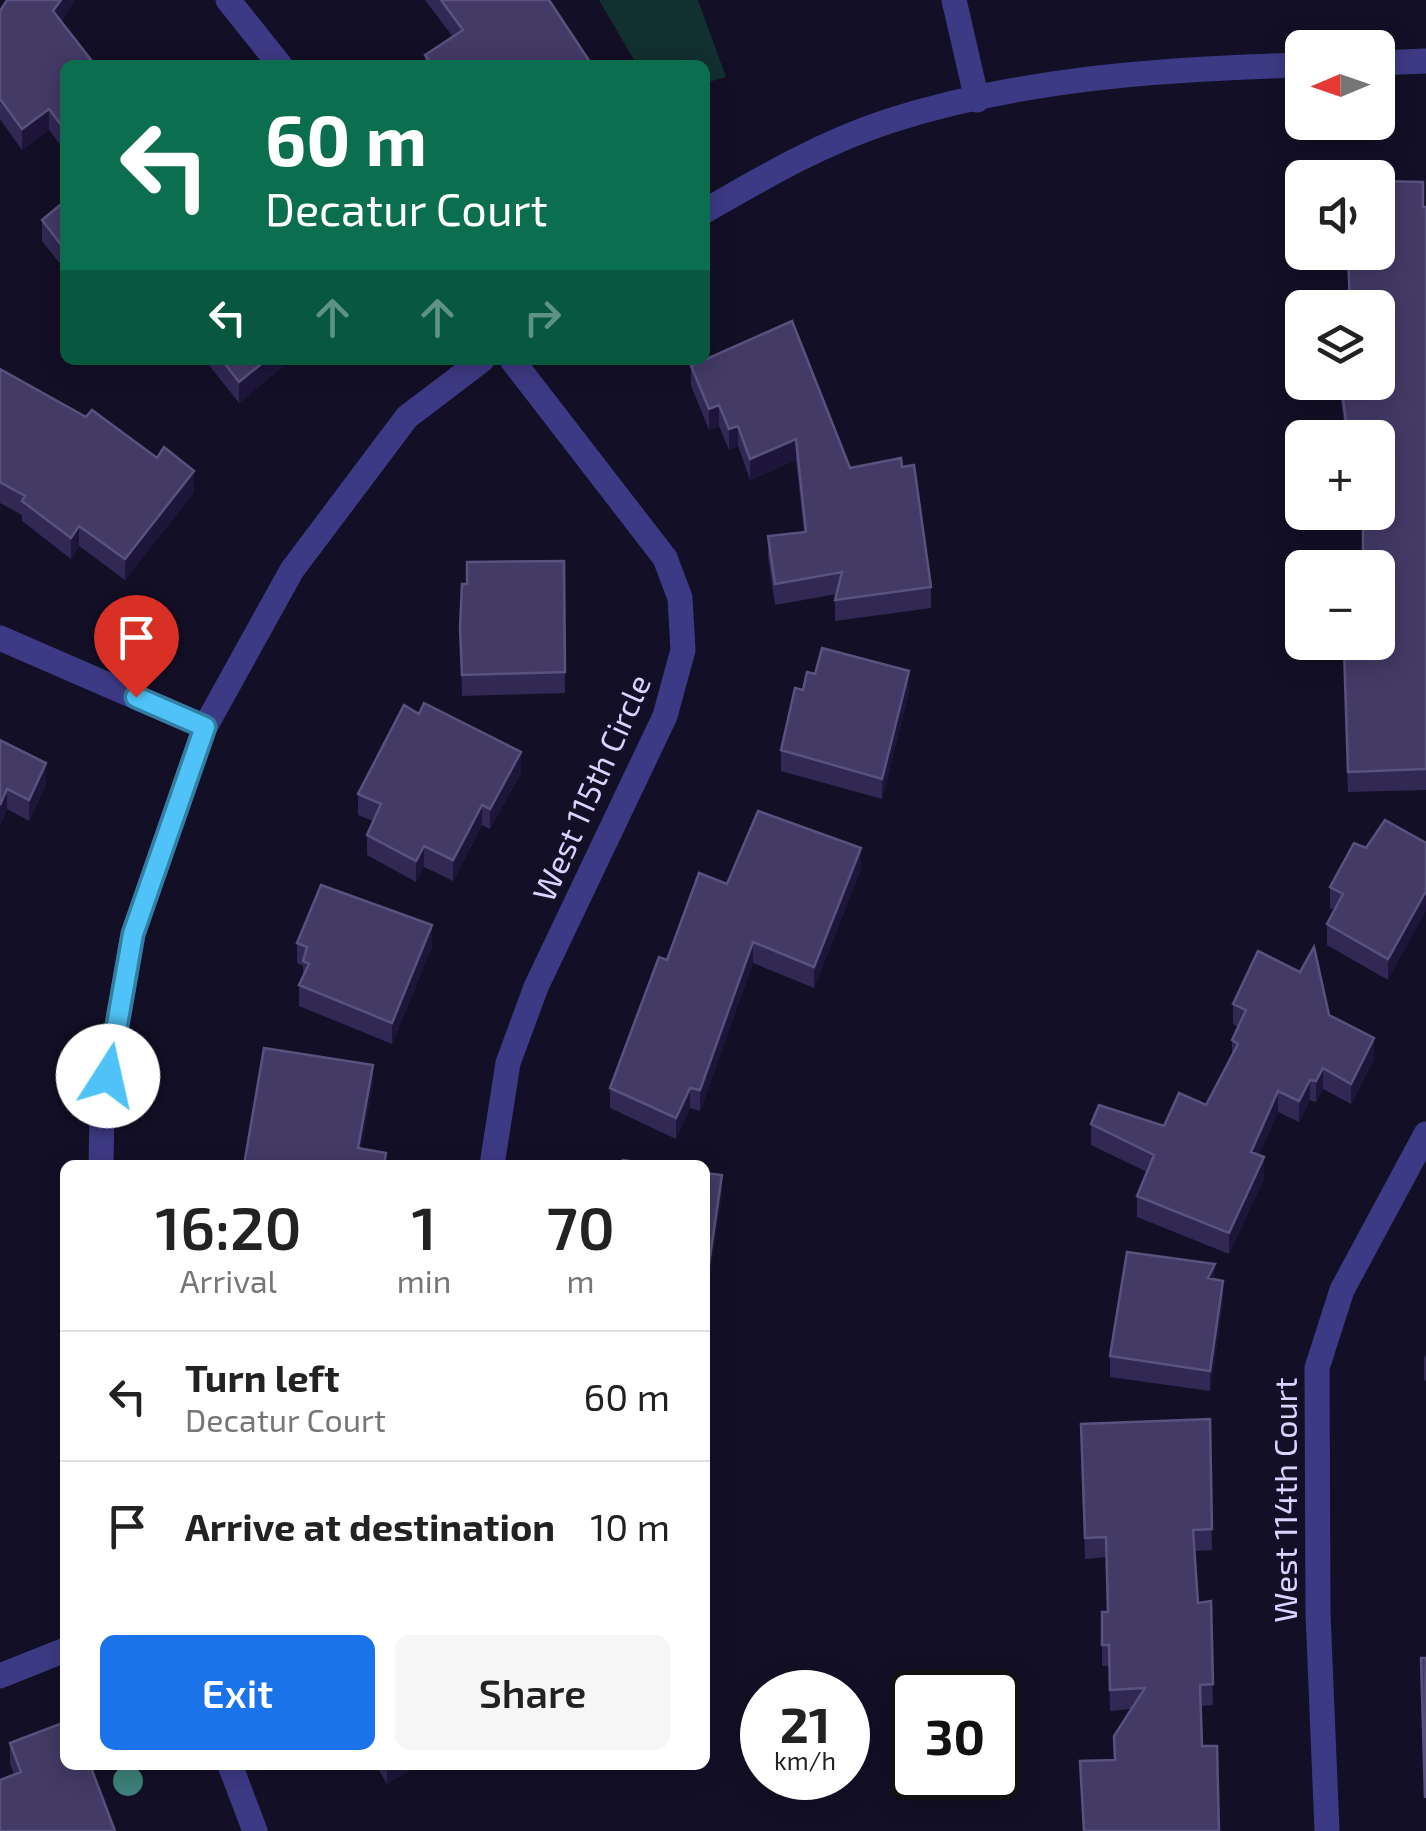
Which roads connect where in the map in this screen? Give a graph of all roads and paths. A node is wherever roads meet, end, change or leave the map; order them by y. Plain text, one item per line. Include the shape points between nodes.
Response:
1 (228, 0) edge
2 (954, 0) edge
3 (276, 60) edge
4 (1426, 61) edge
5 (1395, 62) edge
6 (1285, 66) edge
7 (978, 100) junction
8 (710, 208) edge
9 (476, 365) edge
10 (516, 365) edge
11 (0, 638) edge
12 (205, 727) junction
13 (1426, 1136) edge
14 (101, 1160) edge
15 (493, 1160) edge
16 (60, 1652) edge
17 (0, 1676) edge
18 (232, 1770) edge
19 (255, 1831) edge
20 (1327, 1831) edge

1 - 3 street
2 - 7 street
4 - 5 street
6 - 7 street via 1133,71
7 - 8 street via 890,121 826,146
9 - 12 street via 407,418 292,570
10 - 15 street, West 115th Circle via 665,558 680,598 683,650 665,716 536,987 508,1063
11 - 12 street
12 - 14 street via 133,934 102,1112
13 - 20 street, West 114th Court via 1342,1290 1317,1368
16 - 17 street
18 - 19 street

